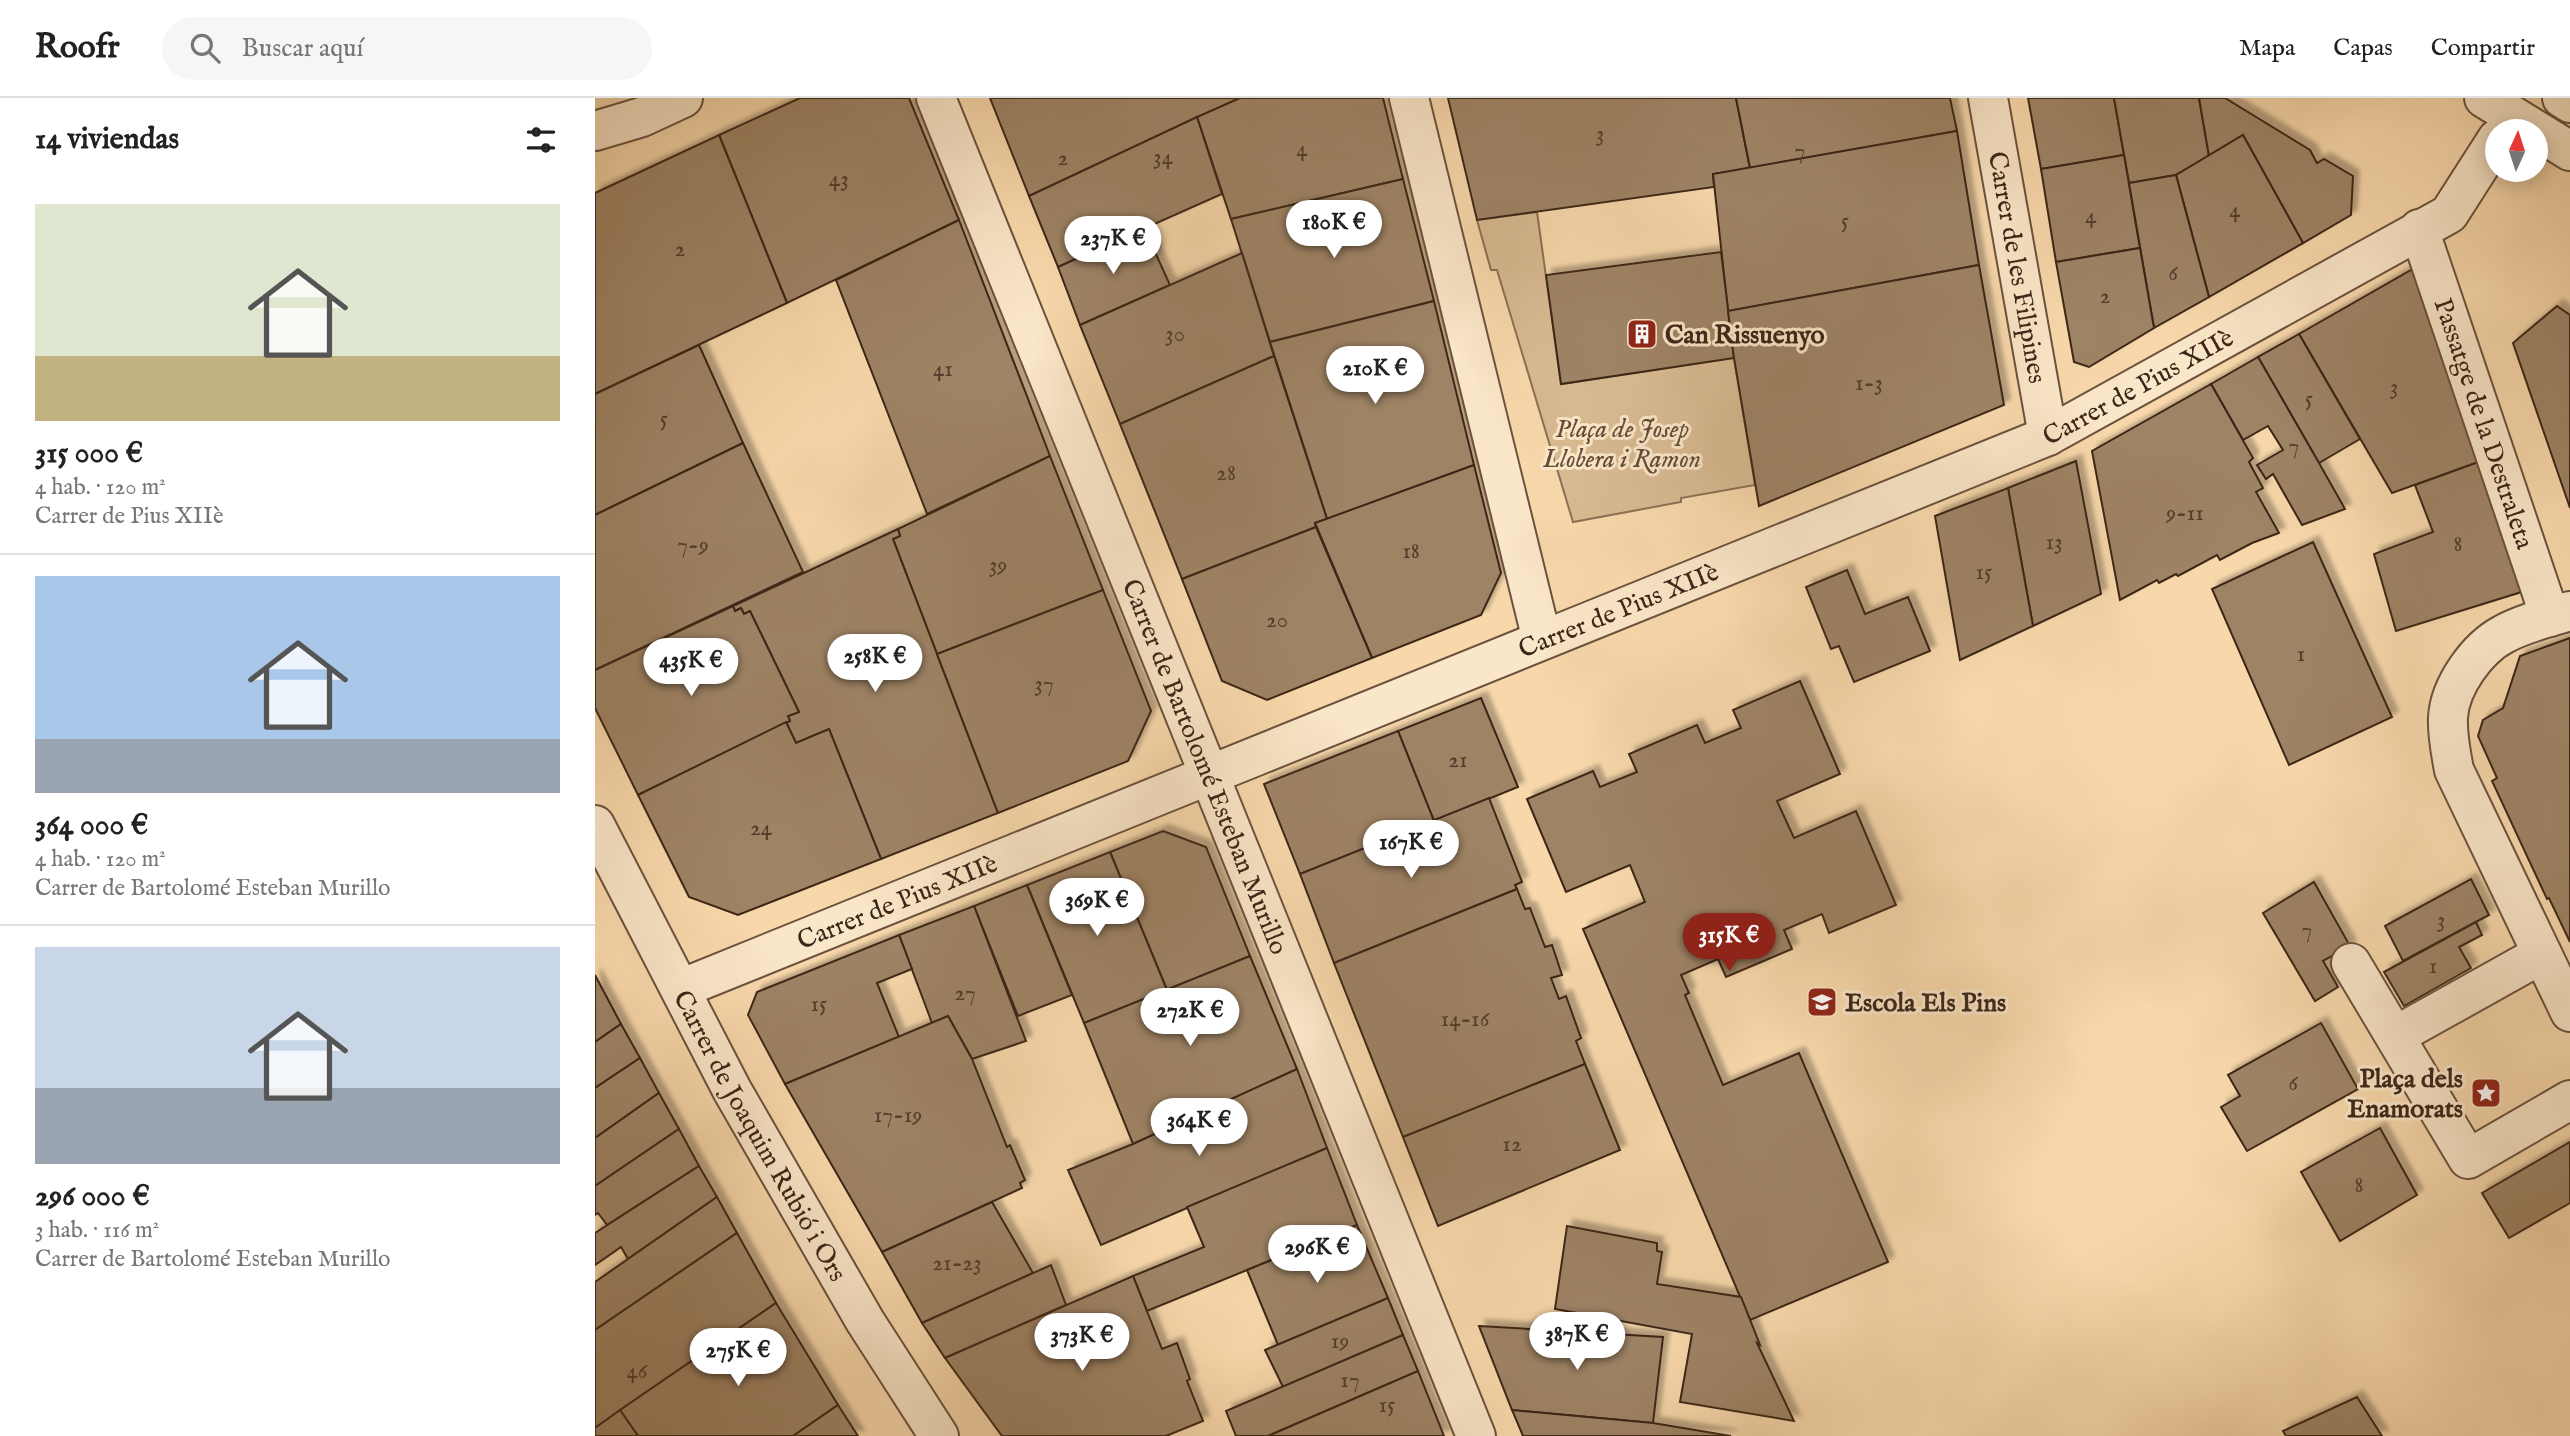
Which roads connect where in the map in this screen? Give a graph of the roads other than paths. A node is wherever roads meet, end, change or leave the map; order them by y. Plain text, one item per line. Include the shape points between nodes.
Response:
1 (683, 98) edge
2 (936, 98) edge
3 (1409, 98) edge
4 (1988, 98) edge
5 (2562, 98) edge
6 (2570, 103) edge
7 (595, 131) edge
8 (2548, 142) edge
9 (2485, 147) edge
10 (2570, 151) edge
11 (2419, 229) junction
12 (2048, 436) junction
13 (2560, 614) edge
14 (1542, 640) junction
15 (1209, 775) junction
16 (595, 825) edge
17 (605, 868) edge
18 (2542, 954) junction
19 (2351, 963) dead end
20 (680, 989) junction
21 (2570, 1012) edge
22 (2395, 1037) junction
23 (2570, 1100) edge
24 (939, 1436) edge
25 (1476, 1436) edge

1 - 7 street
2 - 15 street, Carrer de Bartolomé Esteban Murillo
3 - 14 street
4 - 12 street, Carrer de les Filipines
5 - 6 street
8 - 10 street
9 - 11 street, Carrer de Pius XIIè via 2449,214
11 - 12 street, Carrer de Pius XIIè
11 - 13 street, Passatge de la Destraleta
12 - 14 street, Carrer de Pius XIIè
13 - 18 street via 2512,630 2484,648 2461,680 2448,714 2454,770
14 - 15 street, Carrer de Pius XIIè
15 - 20 street, Carrer de Pius XIIè
15 - 25 street, Carrer de Bartolomé Esteban Murillo
16 - 17 street, Carrer de Joaquim Rubió i Ors
17 - 20 street, Carrer de Joaquim Rubió i Ors
18 - 21 street
18 - 22 street
19 - 22 street
20 - 24 street, Carrer de Joaquim Rubió i Ors via 732,1090 859,1310
22 - 23 street via 2468,1159

